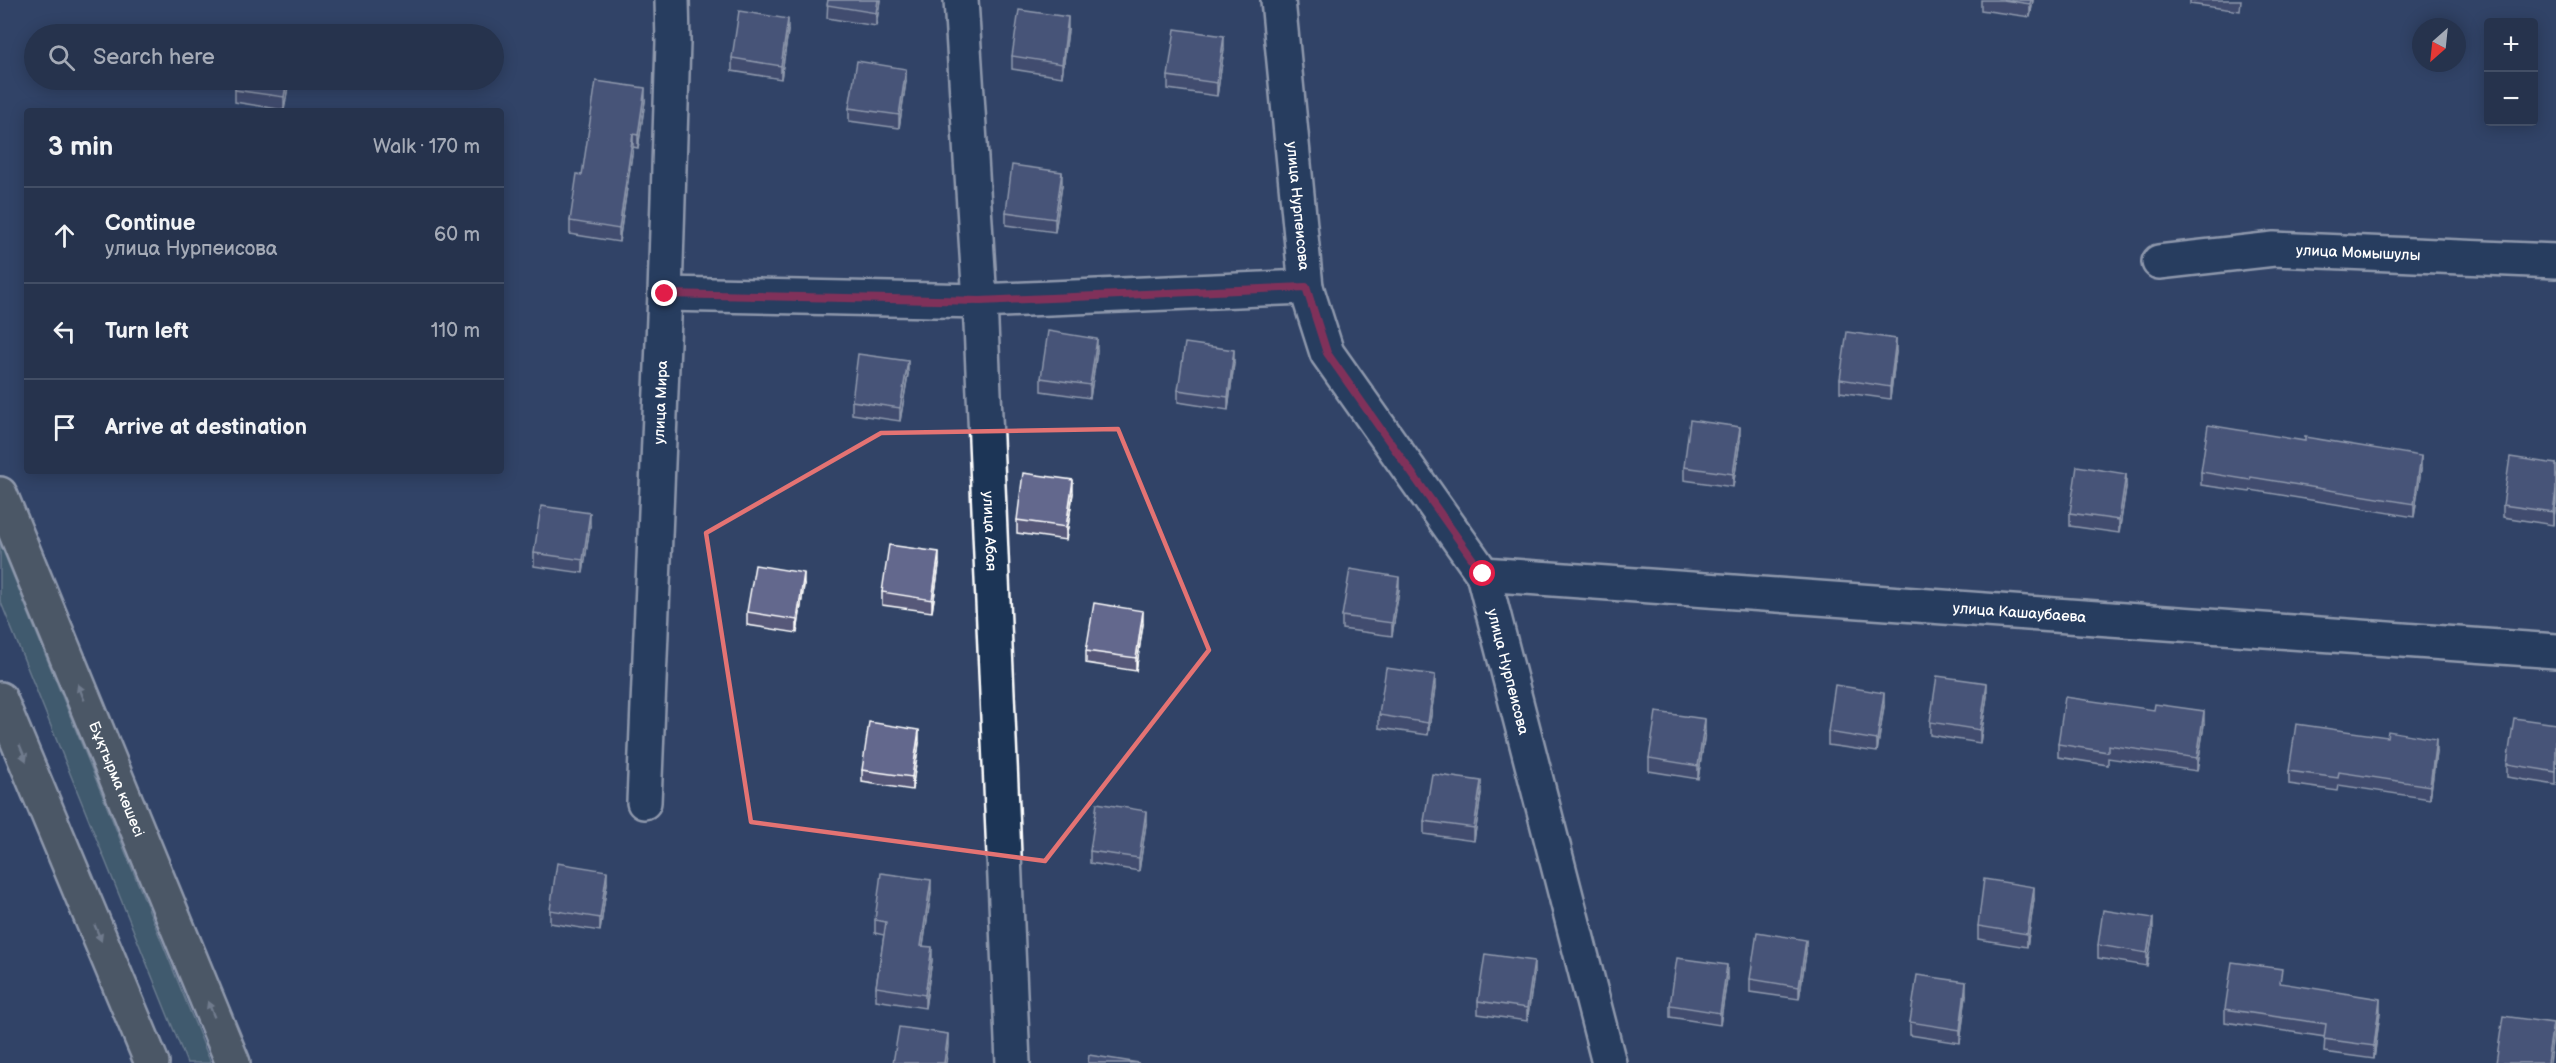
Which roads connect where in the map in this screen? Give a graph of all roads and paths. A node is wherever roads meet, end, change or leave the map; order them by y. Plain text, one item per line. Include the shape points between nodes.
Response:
1 (672, 0) edge
2 (962, 0) edge
3 (1278, 0) edge
4 (2556, 261) edge
5 (2159, 262) dead end
6 (1306, 287) junction
7 (665, 294) junction
8 (980, 301) junction
9 (0, 494) edge
10 (1483, 574) junction
11 (2556, 651) edge
12 (0, 699) edge
13 (645, 802) dead end
14 (152, 1063) edge
15 (233, 1063) edge
16 (1013, 1063) edge
17 (1609, 1063) edge

1 - 7 street, улица Мира
2 - 8 street, улица Абая
3 - 6 street, улица Нурпеисова
4 - 5 street, улица Момышулы via 2274,249
6 - 8 street
6 - 10 street, улица Нурпеисова via 1327,353
7 - 8 street
7 - 13 street, улица Мира
8 - 16 street, улица Абая
15 -> 9 main road, Бұқтырма көшесі
10 - 11 street, улица Кашаубаева
10 - 17 street, улица Нурпеисова
12 -> 14 main road

